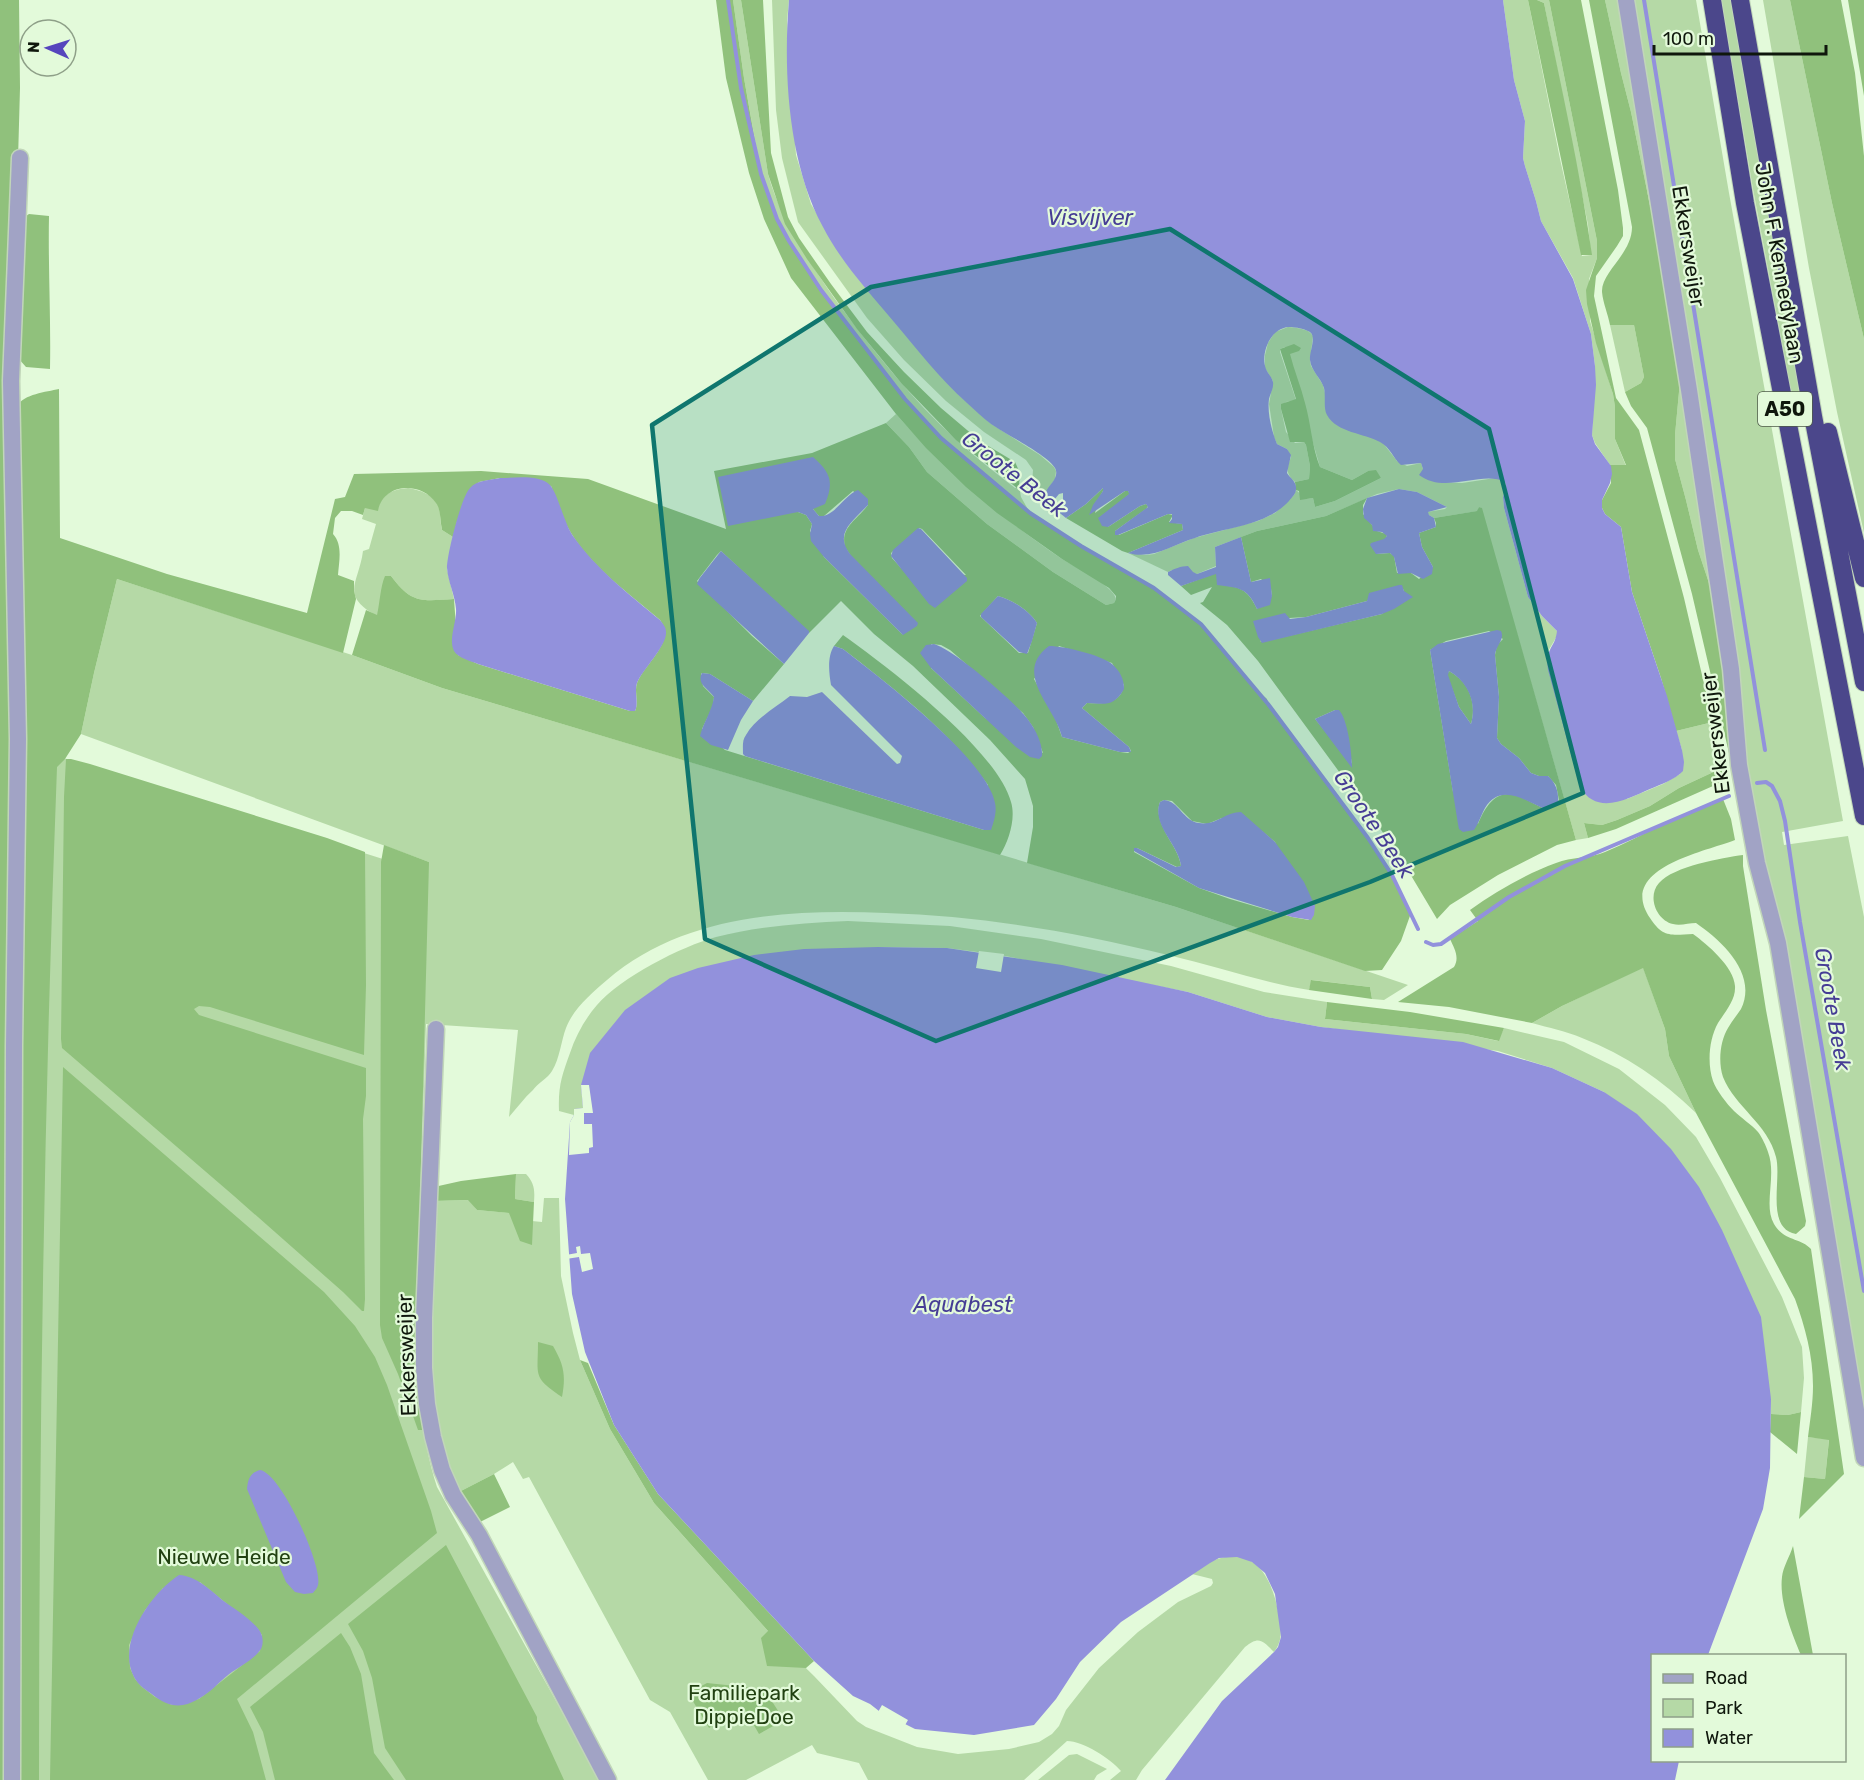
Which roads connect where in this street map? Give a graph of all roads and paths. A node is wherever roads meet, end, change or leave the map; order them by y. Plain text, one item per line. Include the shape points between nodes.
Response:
1 (1626, 0) edge
2 (1712, 0) edge
3 (1740, 0) edge
4 (20, 158) dead end
5 (1785, 261) junction
6 (1864, 579) edge
7 (1864, 682) edge
8 (1864, 816) edge
9 (436, 1029) dead end
10 (1864, 1458) edge
11 (12, 1780) edge
12 (608, 1780) edge

1 - 10 street, Ekkersweijer via 1731,669 1739,765 1757,863 1778,943
2 - 8 highway, John F. Kennedylaan / A50 via 1745,203
3 - 5 highway, John F. Kennedylaan / A50
4 - 11 street via 11,381 18,739
5 - 6 highway
5 - 7 highway, John F. Kennedylaan / A50
9 - 12 street, Ekkersweijer via 424,1318 426,1386 433,1437 453,1495 479,1535

